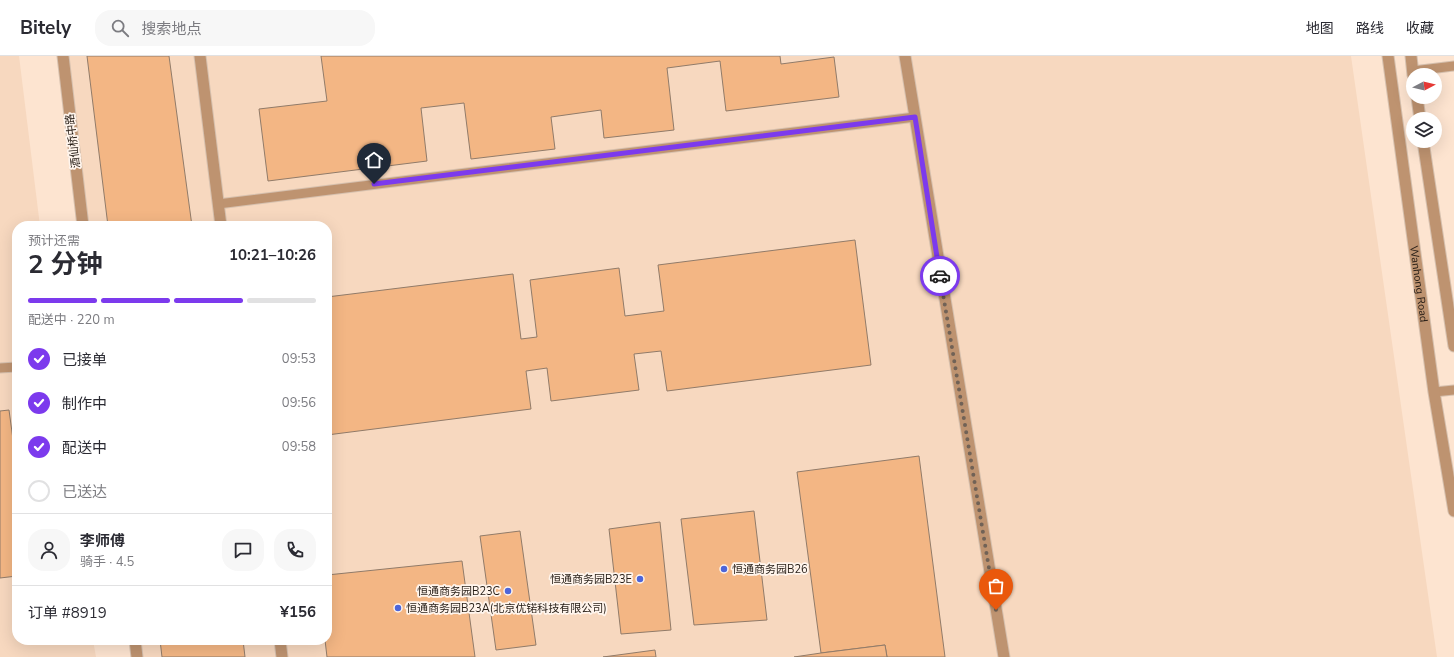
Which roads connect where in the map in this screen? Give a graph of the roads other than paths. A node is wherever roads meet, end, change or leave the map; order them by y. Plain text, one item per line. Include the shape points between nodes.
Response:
1 (63, 56) edge
2 (200, 56) edge
3 (905, 56) edge
4 (1388, 56) edge
5 (1410, 56) edge
6 (1454, 66) edge
7 (1412, 68) edge
8 (1442, 68) edge
9 (915, 117) junction
10 (1424, 148) edge
11 (218, 204) junction
12 (82, 221) edge
13 (220, 221) edge
14 (1454, 346) edge
15 (12, 367) edge
16 (0, 368) edge
17 (1454, 390) edge
18 (1434, 392) junction
19 (1454, 511) edge
20 (136, 645) edge
21 (281, 645) edge
22 (137, 657) edge
23 (282, 657) edge
24 (1004, 657) edge

1 - 12 street, 酒仙桥中路
2 - 11 street
3 - 9 street
4 - 18 street, Wanhong Road
5 - 7 street
6 - 8 lane
9 - 11 lane
9 - 24 street
10 - 14 street
11 - 13 street
15 - 16 lane
17 - 18 lane
18 - 19 street, Wanhong Road
20 - 22 street
21 - 23 street

